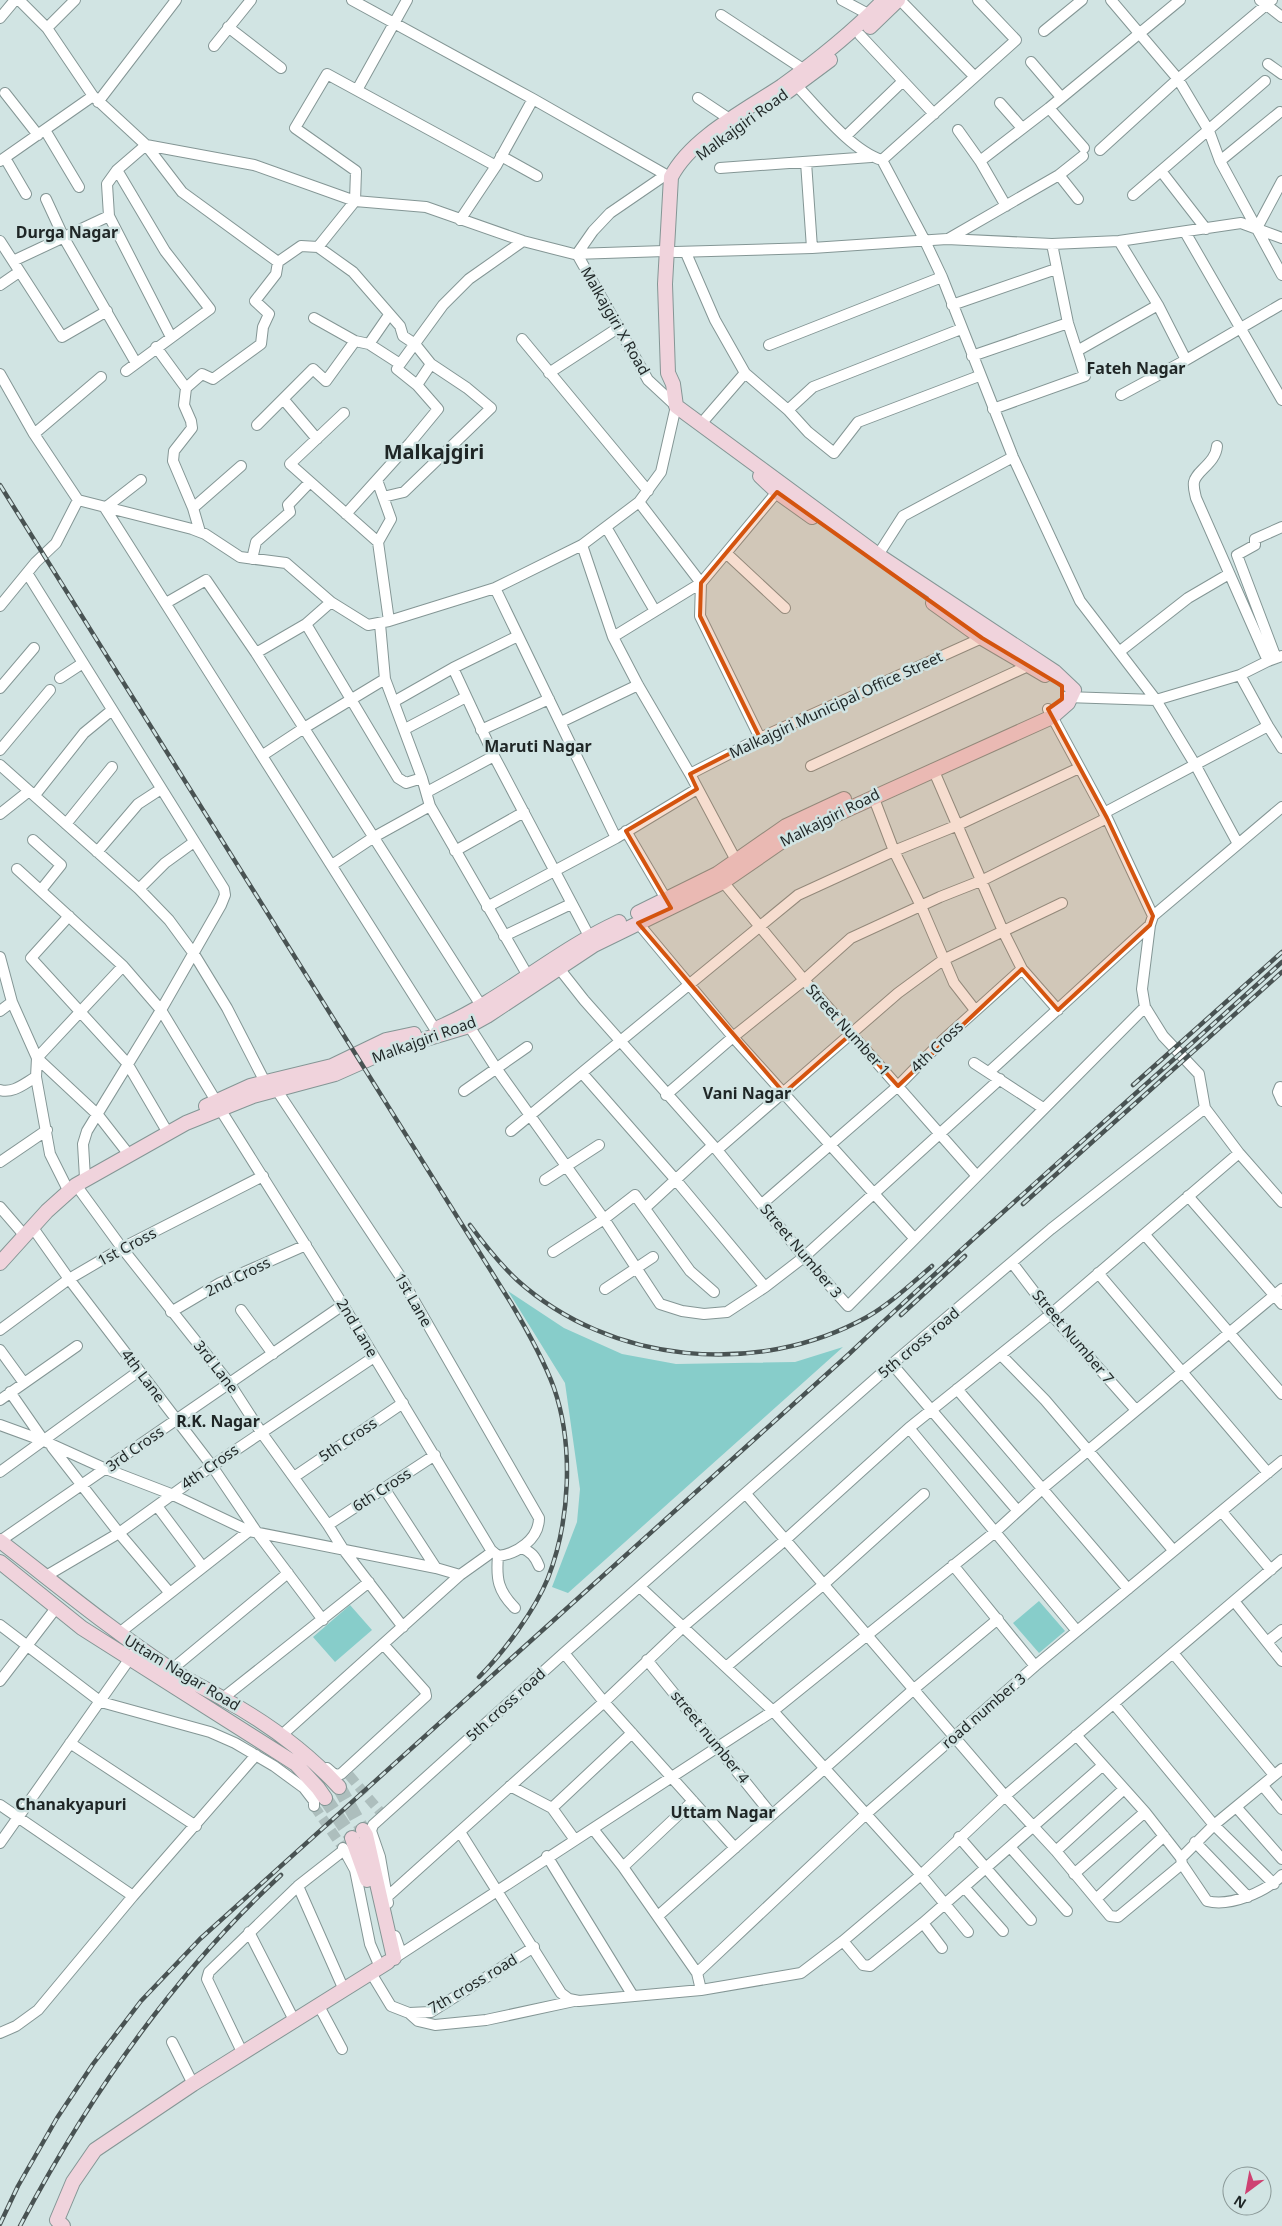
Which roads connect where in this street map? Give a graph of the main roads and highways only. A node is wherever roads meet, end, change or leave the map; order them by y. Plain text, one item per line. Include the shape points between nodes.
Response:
1 (884, 0) edge
2 (899, 0) edge
3 (671, 177) junction
4 (741, 455) junction
5 (1068, 697) junction
6 (1050, 713) junction
7 (898, 780) junction
8 (739, 865) junction
9 (720, 878) junction
10 (271, 1085) junction
11 (0, 1263) edge
12 (0, 1541) edge
13 (0, 1562) edge
14 (339, 1787) tunnel mouth
15 (319, 1802) tunnel mouth
16 (355, 1838) tunnel mouth
17 (63, 2226) edge

1 - 3 main road, Malkajgiri Road via 846,37 688,154
2 - 3 main road, Malkajgiri Road via 796,86 736,126
3 - 4 main road via 675,252 673,340 677,374 673,384 676,406
4 - 5 main road via 777,492 982,638 1062,686
4 - 5 main road via 878,556 1055,672 1074,690
5 - 6 main road, Malkajgiri Road
6 - 7 main road, Malkajgiri Road
6 - 7 main road, Malkajgiri Road via 933,769
7 - 8 main road, Malkajgiri Road via 873,796 791,834
7 - 8 main road, Malkajgiri Road via 786,826
8 - 9 main road, Malkajgiri Road
9 - 10 main road, Malkajgiri Road via 666,899 589,936 482,1007 435,1029 386,1040 332,1066
9 - 10 main road, Malkajgiri Road via 594,945 469,1026 389,1050 310,1082
10 - 11 main road, Malkajgiri Road via 218,1105 200,1119 186,1123 77,1185
12 - 14 main road, Uttam Nagar Road via 118,1634 171,1670 224,1697 276,1731 308,1755
13 - 15 main road, Uttam Nagar Road via 82,1628 296,1764 318,1788
16 - 17 main road via 366,1836 386,1963 193,2084 95,2150 73,2182 57,2220

